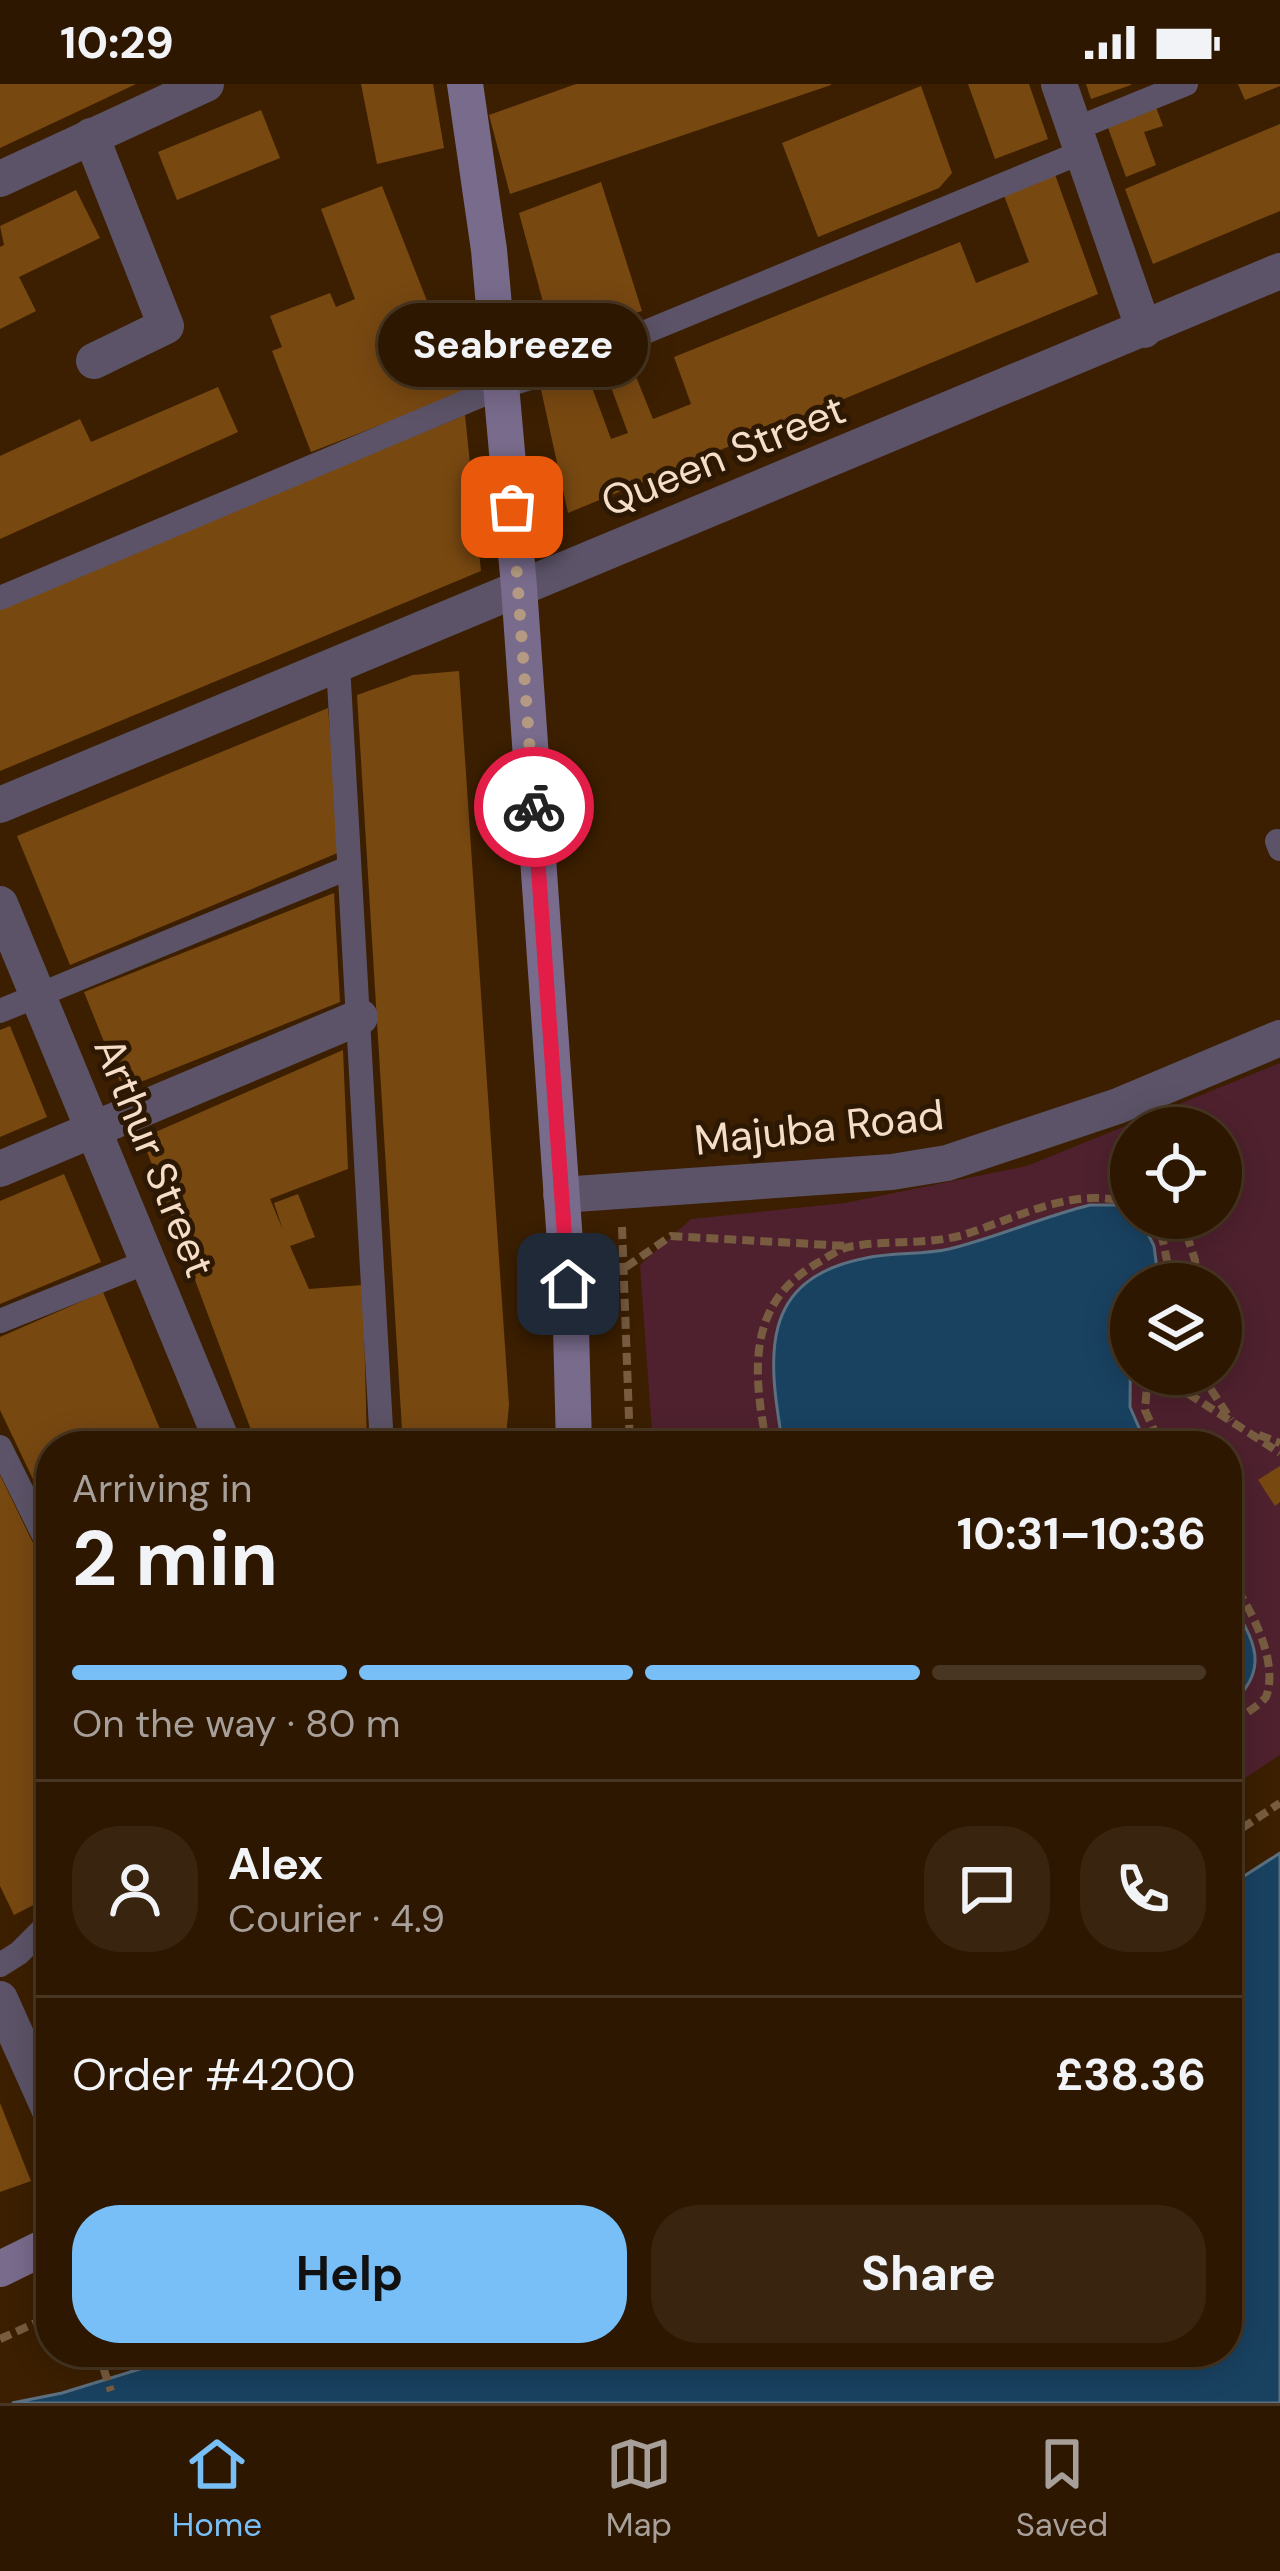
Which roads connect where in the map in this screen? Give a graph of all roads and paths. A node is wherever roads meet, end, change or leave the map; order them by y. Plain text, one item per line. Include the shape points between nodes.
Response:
1 (206, 84) edge
2 (1059, 84) edge
3 (1186, 84) edge
4 (468, 85) edge
5 (91, 136) junction
6 (1078, 140) junction
7 (0, 178) edge
8 (1280, 271) edge
9 (1144, 330) junction
10 (94, 361) dead end
11 (501, 387) junction
12 (519, 587) junction
13 (0, 598) edge
14 (338, 664) junction
15 (0, 805) edge
16 (348, 868) junction
17 (0, 904) edge
18 (39, 994) junction
19 (0, 1011) edge
20 (360, 1017) junction
21 (1280, 1038) edge
22 (94, 1130) junction
23 (0, 1168) edge
24 (619, 1190) junction
25 (561, 1195) junction
26 (1110, 1198) edge
27 (849, 1246) junction
28 (149, 1261) junction
29 (626, 1267) junction
30 (0, 1321) edge
31 (1146, 1395) edge
32 (1190, 1395) edge
33 (1216, 1395) edge
34 (1235, 1425) junction
35 (218, 1431) edge
36 (381, 1431) edge
37 (573, 1431) edge
38 (630, 1431) edge
39 (764, 1431) edge
40 (1154, 1431) edge
41 (1280, 1443) edge
42 (0, 1447) edge
43 (1280, 1453) edge
44 (36, 1520) edge
45 (1242, 1595) edge
46 (1277, 1669) edge
47 (1242, 1715) edge
48 (1280, 1802) edge
49 (1242, 1828) edge
50 (36, 1936) edge
51 (0, 1964) edge
52 (0, 1999) edge
53 (36, 2079) edge
54 (36, 2251) edge
55 (0, 2269) edge
56 (36, 2322) edge
57 (0, 2338) edge
58 (103, 2367) edge
59 (111, 2392) dead end

1 - 5 street
2 - 6 street
3 - 6 lane
4 - 11 street
5 - 7 street
5 - 10 street via 166,326
6 - 9 street
6 - 11 lane
8 - 9 street, Queen Street
9 - 12 street, Queen Street
11 - 12 street
11 - 13 lane
12 - 14 street, Queen Street
12 - 25 street
14 - 15 street, Queen Street
14 - 16 lane
16 - 18 lane
16 - 20 lane
17 - 18 street, Arthur Street
18 - 19 lane
18 - 22 street, Arthur Street
20 - 22 street
20 - 36 lane
21 - 24 street, Majuba Road via 1118,1106 947,1163
22 - 23 street
22 - 28 street, Arthur Street
24 - 25 street, Majuba Road
24 - 29 path
25 - 37 street
26 - 27 path via 1072,1201 948,1239
27 - 29 path via 671,1236
27 - 39 path via 786,1285 771,1310 756,1370
28 - 30 lane
28 - 35 street, Arthur Street
29 - 38 path
31 - 40 path
32 - 34 path
33 - 34 path
34 - 41 path
34 - 43 path
42 - 44 lane
45 - 46 path via 1261,1620
46 - 47 path via 1265,1699
48 - 49 path
50 - 51 lane
52 - 53 street
54 - 55 street
56 - 57 path
58 - 59 path

